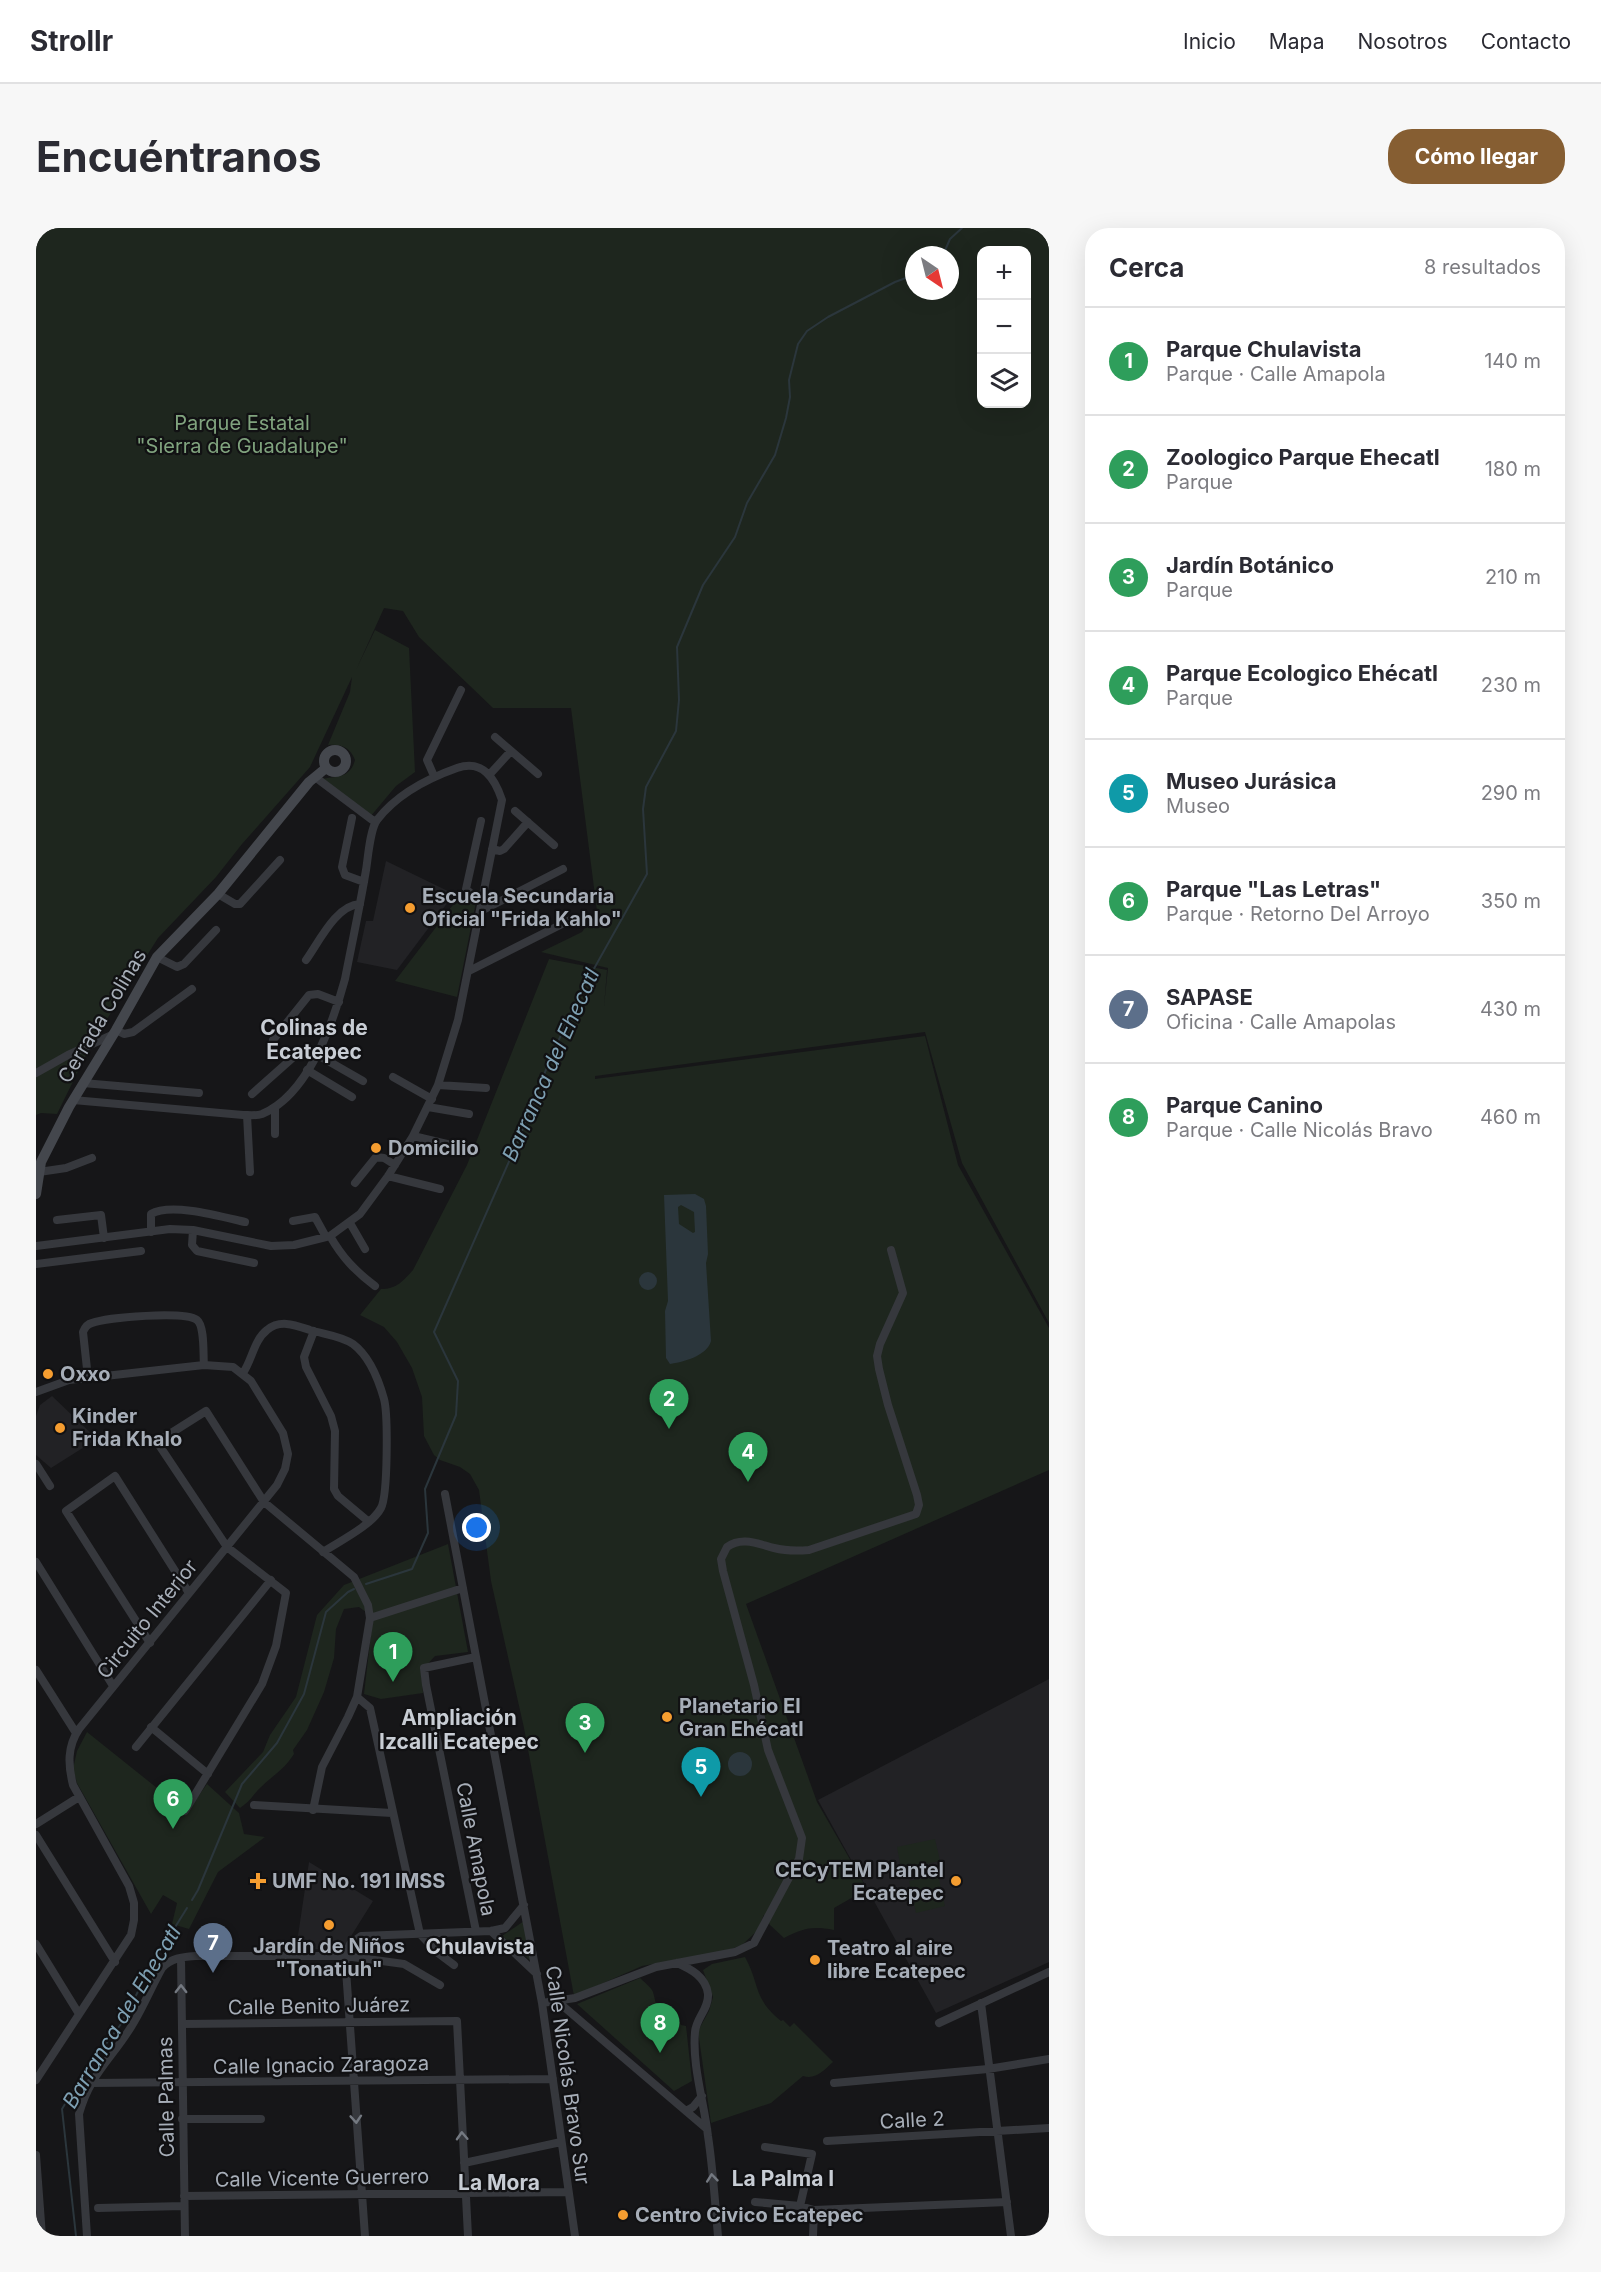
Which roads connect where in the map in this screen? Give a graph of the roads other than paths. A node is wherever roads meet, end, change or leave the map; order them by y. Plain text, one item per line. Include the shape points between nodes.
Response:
1 (462, 690) dead end
2 (495, 737) dead end
3 (511, 751) junction
4 (326, 768) dead end
5 (490, 774) junction
6 (538, 774) dead end
7 (434, 776) junction
8 (315, 777) junction
9 (515, 811) dead end
10 (352, 818) dead end
11 (481, 821) dead end
12 (375, 822) junction
13 (528, 822) junction
14 (554, 845) dead end
15 (492, 849) junction
16 (280, 860) dead end
17 (563, 869) dead end
18 (364, 882) junction
19 (218, 894) junction
20 (483, 899) junction
21 (360, 904) junction
22 (481, 911) junction
23 (574, 918) dead end
24 (216, 930) dead end
25 (157, 957) junction
26 (306, 960) dead end
27 (469, 970) junction
28 (192, 989) dead end
29 (339, 1002) junction
30 (115, 1033) junction
31 (273, 1040) dead end
32 (315, 1056) junction
33 (307, 1070) junction
34 (36, 1073) edge
35 (393, 1077) dead end
36 (363, 1081) dead end
37 (83, 1083) junction
38 (438, 1085) junction
39 (486, 1088) dead end
40 (199, 1093) dead end
41 (252, 1094) dead end
42 (352, 1097) dead end
43 (432, 1099) junction
44 (72, 1100) junction
45 (275, 1107) junction
46 (428, 1107) junction
47 (469, 1114) dead end
48 (247, 1115) junction
49 (275, 1134) dead end
50 (413, 1136) junction
51 (464, 1148) dead end
52 (92, 1158) dead end
53 (395, 1165) junction
54 (39, 1172) junction
55 (250, 1172) dead end
56 (388, 1176) junction
57 (355, 1183) dead end
58 (440, 1189) dead end
59 (36, 1194) edge
60 (57, 1220) dead end
61 (293, 1221) dead end
62 (245, 1222) dead end
63 (350, 1223) junction
64 (193, 1230) junction
65 (151, 1232) junction
66 (328, 1236) junction
67 (104, 1238) junction
68 (36, 1246) edge
69 (365, 1249) dead end
70 (891, 1250) dead end
71 (141, 1251) dead end
72 (254, 1263) dead end
73 (36, 1264) edge
74 (375, 1286) dead end
75 (314, 1331) junction
76 (204, 1365) junction
77 (243, 1373) junction
78 (88, 1378) junction
79 (36, 1392) edge
80 (36, 1464) edge
81 (50, 1486) dead end
82 (445, 1494) dead end
83 (264, 1502) junction
84 (369, 1522) junction
85 (227, 1547) junction
86 (323, 1552) junction
87 (36, 1562) edge
88 (271, 1580) junction
89 (463, 1588) junction
90 (189, 1593) junction
91 (370, 1618) junction
92 (150, 1644) junction
93 (476, 1657) junction
94 (36, 1670) edge
95 (113, 1686) junction
96 (357, 1697) junction
97 (151, 1727) junction
98 (76, 1733) junction
99 (136, 1747) dead end
100 (208, 1774) junction
101 (80, 1797) junction
102 (254, 1805) dead end
103 (313, 1810) junction
104 (185, 1811) dead end
105 (392, 1813) junction
106 (36, 1824) edge
107 (36, 1835) edge
108 (524, 1905) junction
109 (491, 1930) junction
110 (476, 1931) junction
111 (420, 1934) junction
112 (36, 1944) edge
113 (345, 1956) junction
114 (704, 1957) junction
115 (181, 1958) junction
116 (115, 1962) junction
117 (677, 1963) junction
118 (454, 1965) dead end
119 (1049, 1972) edge
120 (537, 1974) junction
121 (701, 1977) junction
122 (440, 1984) dead end
123 (557, 2001) junction
124 (542, 2003) junction
125 (981, 2003) junction
126 (79, 2014) junction
127 (349, 2022) junction
128 (939, 2023) dead end
129 (182, 2024) junction
130 (1049, 2059) edge
131 (988, 2069) junction
132 (553, 2079) junction
133 (36, 2080) edge
134 (459, 2080) junction
135 (353, 2081) junction
136 (90, 2083) junction
137 (182, 2083) junction
138 (834, 2083) dead end
139 (702, 2096) junction
140 (686, 2111) junction
141 (182, 2119) junction
142 (261, 2119) dead end
143 (1049, 2128) edge
144 (707, 2129) junction
145 (998, 2132) junction
146 (827, 2141) dead end
147 (561, 2142) junction
148 (765, 2147) dead end
149 (36, 2155) edge
150 (464, 2163) junction
151 (568, 2192) junction
152 (465, 2193) junction
153 (361, 2194) junction
154 (184, 2196) junction
155 (38, 2200) edge
156 (755, 2202) dead end
157 (1007, 2202) junction
158 (184, 2206) junction
159 (800, 2206) junction
160 (98, 2208) dead end
161 (814, 2210) junction
162 (42, 2236) edge
163 (87, 2236) edge
164 (185, 2236) edge
165 (364, 2236) edge
166 (468, 2236) edge
167 (575, 2236) edge
168 (718, 2236) edge
169 (813, 2236) edge
170 (1011, 2236) edge

1 - 7 street via 427,760
2 - 3 street
3 - 5 street
3 - 6 street
4 - 8 main road, Cerrada Colinas
5 - 7 street via 466,765
5 - 15 street via 502,800
7 - 12 street via 408,791
8 - 12 street
8 - 19 main road, Cerrada Colinas
9 - 13 street
10 - 18 street via 342,867 345,875
11 - 20 street via 466,889
12 - 18 street
13 - 14 street
13 - 15 street via 504,849
15 - 20 street
16 - 19 street via 240,904
17 - 22 street
18 - 21 street
19 - 25 main road, Cerrada Colinas
20 - 22 street
21 - 26 street via 341,911
21 - 29 street
22 - 27 street
23 - 27 street
24 - 25 street via 177,968
25 - 30 main road, Cerrada Colinas
27 - 38 street
28 - 30 street via 133,1032
29 - 31 street via 318,994 309,995
29 - 32 street
30 - 34 street
30 - 37 main road, Cerrada Colinas
32 - 33 street
32 - 36 street
32 - 41 street via 297,1054
33 - 42 street
33 - 45 street
35 - 43 street
37 - 40 street
37 - 44 main road, Cerrada Colinas
38 - 39 street
38 - 43 street
43 - 46 street
44 - 48 street
44 - 54 main road, Cerrada Colinas
45 - 48 street via 259,1115
45 - 49 street
46 - 47 street
46 - 50 street
48 - 55 street
50 - 51 street
50 - 53 street
52 - 54 street via 66,1168
53 - 56 street
53 - 57 street via 376,1157
54 - 59 main road, Cerrada Colinas
56 - 58 street
56 - 63 street
60 - 67 street via 101,1215
61 - 66 street via 315,1217
62 - 65 street via 196,1212 162,1211 151,1214
63 - 66 street
63 - 69 street
64 - 65 street
64 - 66 street via 270,1246 294,1245
64 - 72 street via 192,1245 197,1251
65 - 67 street
66 - 74 street via 355,1272
67 - 68 street
70 - 114 street via 903,1293 880,1344 878,1363 919,1505 916,1514 909,1517 809,1550 741,1541 724,1551 723,1571 768,1750 802,1838 799,1859 754,1943 735,1952
71 - 73 street
75 - 77 street via 293,1324 273,1326 258,1341
75 - 84 street via 304,1357 335,1431 334,1489
75 - 84 street via 352,1343 361,1352 377,1377 385,1402 385,1497
76 - 77 street via 233,1367
76 - 78 street
76 - 78 street via 202,1327 197,1320 157,1315 94,1322 83,1332
77 - 83 street, Circuito Interior via 261,1395 287,1444 285,1469
78 - 79 street via 69,1380
80 - 81 street
82 - 89 street, Calle Nicolás Bravo Sur
83 - 85 street, Circuito Interior
83 - 85 street via 206,1412 157,1442
83 - 86 street
84 - 86 street
85 - 88 street
85 - 90 street, Circuito Interior
86 - 91 street via 354,1577
87 - 95 street
88 - 97 street
88 - 100 street via 286,1593 271,1663
89 - 91 street
89 - 93 street, Calle Nicolás Bravo Sur
90 - 92 street, Circuito Interior
90 - 92 street via 115,1476 66,1511
91 - 96 street
92 - 95 street, Circuito Interior
93 - 108 street, Calle Nicolás Bravo Sur
93 - 110 street, Calle Amapola via 424,1668
94 - 98 street
95 - 98 street, Circuito Interior
96 - 103 street via 322,1767
96 - 105 street via 370,1708
97 - 99 street
97 - 100 street
98 - 101 street, Circuito Interior via 71,1742 69,1770
100 - 104 street
101 - 106 street
101 - 116 street, Circuito Interior via 122,1871 134,1903 131,1935
102 - 103 street
103 - 105 street
105 - 111 street
107 - 116 street
108 - 109 street via 505,1928
108 - 120 street, Calle Nicolás Bravo Sur
109 - 110 street
109 - 120 street
110 - 111 street
111 - 113 street via 361,1936 350,1944
111 - 118 street
112 - 126 street
113 - 115 street
113 - 122 street via 404,1964
113 - 127 street
114 - 117 street
114 - 121 street
129 -> 115 street, Calle Palmas
115 - 136 street via 162,1968 134,2024
116 - 126 street, Circuito Interior
117 - 121 street
117 - 123 street
119 - 125 street
120 - 124 street, Calle Nicolás Bravo Sur
121 - 139 street via 708,1993 706,2008 695,2030
123 - 124 street
123 - 140 street
124 - 132 street, Calle Nicolás Bravo Sur
125 - 128 street
125 - 131 street
126 - 133 street, Circuito Interior
127 - 129 street, Calle Benito Juárez
127 - 134 street, Calle Benito Juárez via 457,2021
127 - 135 street
129 - 137 street, Calle Palmas
130 - 131 street
131 - 138 street
131 - 145 street
132 - 134 street, Calle Ignacio Zaragoza
132 - 147 street, Calle Nicolás Bravo Sur
134 - 135 street, Calle Ignacio Zaragoza
150 -> 134 street
135 - 137 street, Calle Ignacio Zaragoza
135 -> 153 street
136 - 137 street, Calle Ignacio Zaragoza
136 - 163 street via 79,2114
137 - 141 street, Calle Palmas
139 - 140 street
139 - 144 street
140 - 144 street
141 - 142 street
141 - 154 street, Calle Palmas
143 - 145 street, Calle 2
168 -> 144 street
145 - 146 street, Calle 2
145 - 157 street
147 - 150 street
147 - 151 street, Calle Nicolás Bravo Sur
148 - 159 street via 812,2154
149 - 155 street
150 - 152 street
151 - 152 street, Calle Vicente Guerrero
151 - 167 street, Calle Nicolás Bravo Sur
152 - 153 street, Calle Vicente Guerrero
152 - 166 street
153 - 154 street, Calle Vicente Guerrero
153 - 165 street
154 - 158 street, Calle Palmas
155 - 162 street
156 - 159 street
157 - 161 street
157 - 170 street
158 - 160 street
158 - 164 street, Calle Palmas
159 - 161 street
161 - 169 street

